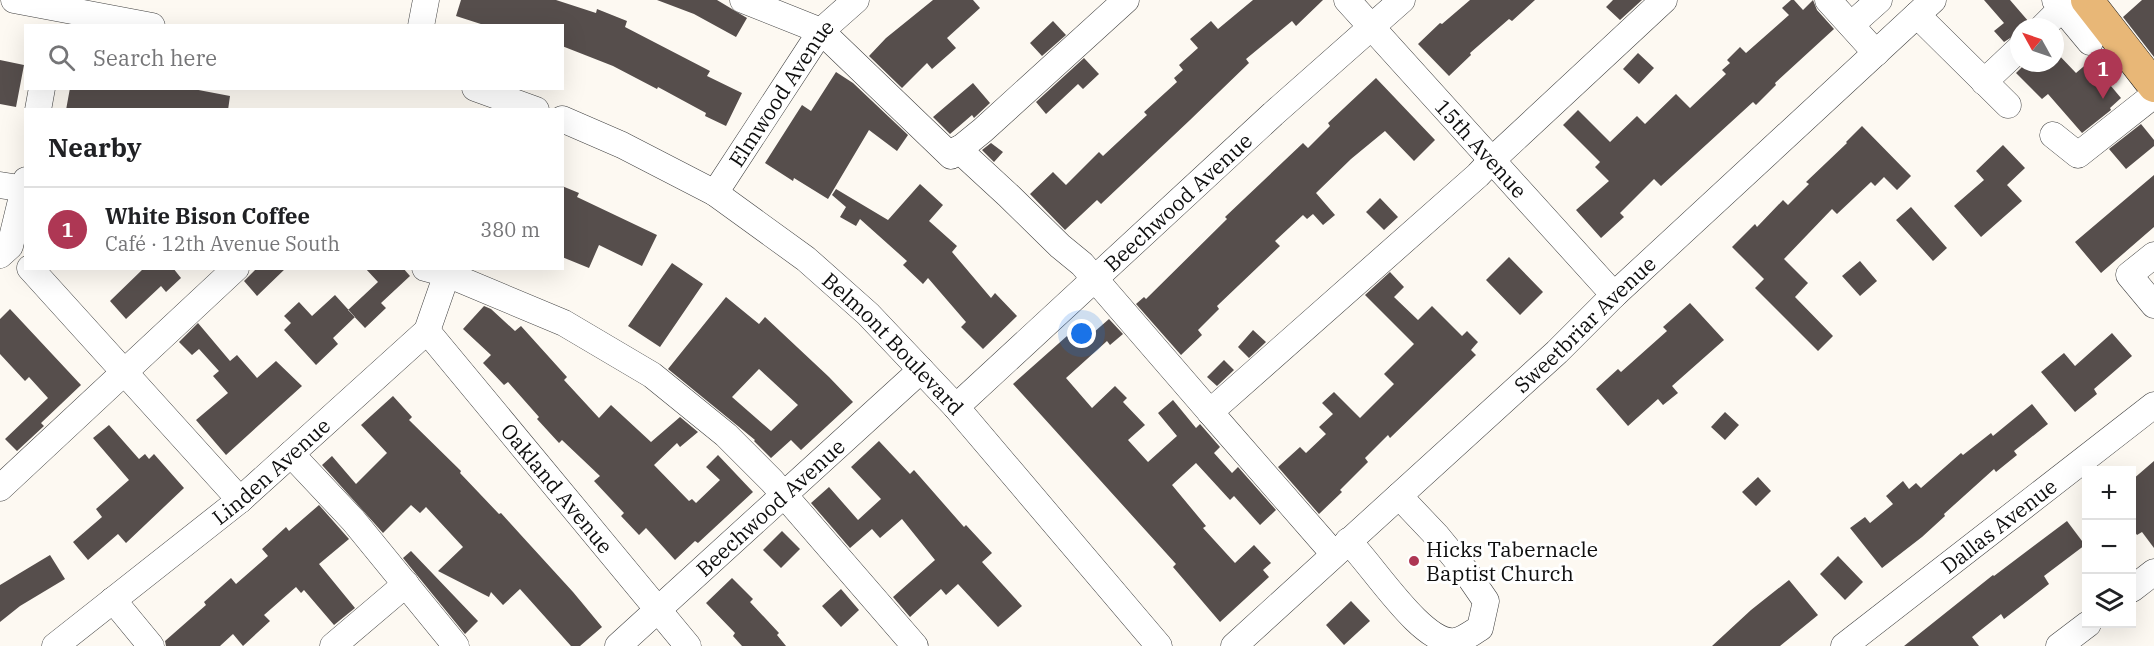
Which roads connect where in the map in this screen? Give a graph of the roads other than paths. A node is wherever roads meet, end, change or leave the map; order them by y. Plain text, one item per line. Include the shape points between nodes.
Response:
1 (14, 0) edge
2 (426, 0) edge
3 (743, 0) edge
4 (856, 0) edge
5 (1126, 0) edge
6 (1347, 0) edge
7 (1402, 0) edge
8 (1664, 0) edge
9 (1829, 0) edge
10 (1878, 0) edge
11 (1922, 6) edge
12 (2082, 9) edge
13 (54, 17) edge
14 (2062, 18) edge
15 (130, 24) edge
16 (421, 24) edge
17 (1851, 25) junction
18 (1371, 28) junction
19 (821, 31) junction
20 (1876, 53) junction
21 (2010, 57) edge
22 (1984, 82) junction
23 (2154, 86) edge
24 (42, 90) edge
25 (479, 90) edge
26 (2154, 95) edge
27 (506, 104) edge
28 (2008, 105) dead end
29 (38, 108) edge
30 (526, 108) edge
31 (564, 120) edge
32 (2053, 135) dead end
33 (958, 149) junction
34 (1491, 161) junction
35 (19, 186) edge
36 (715, 193) junction
37 (12, 255) edge
38 (2154, 255) edge
39 (32, 270) edge
40 (234, 270) edge
41 (440, 270) edge
42 (1094, 279) junction
43 (1614, 295) junction
44 (2154, 305) edge
45 (427, 331) junction
46 (921, 370) junction
47 (125, 372) junction
48 (2154, 405) edge
49 (956, 407) junction
50 (1210, 412) junction
51 (291, 454) junction
52 (0, 488) edge
53 (784, 493) junction
54 (1399, 496) junction
55 (240, 500) junction
56 (1341, 548) junction
57 (2154, 572) edge
58 (406, 584) junction
59 (2136, 586) edge
60 (113, 600) junction
61 (657, 610) junction
62 (2083, 628) edge
63 (1148, 642) edge
64 (55, 646) edge
65 (152, 646) edge
66 (333, 646) edge
67 (456, 646) edge
68 (618, 646) edge
69 (688, 646) edge
70 (915, 646) edge
71 (1234, 646) edge
72 (1844, 646) edge
73 (2059, 646) edge

1 - 13 street
2 - 16 street
3 - 19 street
4 - 19 street, Elmwood Avenue
5 - 33 street
6 - 18 street, 15th Avenue
7 - 18 street, Beechwood Avenue
8 - 34 street
9 - 17 street
10 - 17 street
11 - 20 street, Sweetbriar Avenue
11 - 22 street
12 - 14 street
12 - 23 main road
13 - 15 street
17 - 20 street
18 - 34 street, 15th Avenue
18 - 42 street, Beechwood Avenue
19 - 33 street via 951,156
19 - 36 street, Elmwood Avenue
20 - 43 street, Sweetbriar Avenue
21 - 22 street
22 - 28 street
24 - 29 street
25 - 27 street
26 - 32 street via 2078,155
27 - 30 street
31 - 36 street, Belmont Boulevard
33 - 42 street
34 - 43 street, 15th Avenue
34 - 50 street
35 - 37 street
36 - 46 street, Belmont Boulevard via 806,259 868,314
38 - 44 street via 2129,275
39 - 47 street
40 - 47 street
41 - 45 street, Linden Avenue
41 - 53 street via 564,323 652,375 726,435
42 - 49 street, Beechwood Avenue
42 - 50 street
43 - 54 street, Sweetbriar Avenue
45 - 51 street, Linden Avenue
45 - 61 street, Oakland Avenue
46 - 49 street, Belmont Boulevard
46 - 53 street, Beechwood Avenue
47 - 52 street
47 - 55 street
48 - 72 street, Dallas Avenue
49 - 63 street, Belmont Boulevard
50 - 56 street
51 - 55 street, Linden Avenue
51 - 58 street
53 - 61 street, Beechwood Avenue
53 - 70 street
54 - 56 street, Sweetbriar Avenue
54 - 56 street via 1437,536 1486,601 1480,628 1456,641 1437,638
55 - 60 street, Linden Avenue
56 - 71 street, Sweetbriar Avenue
57 - 59 street
58 - 66 street
58 - 67 street
60 - 64 street, Linden Avenue
60 - 65 street
61 - 68 street, Beechwood Avenue
61 - 69 street, Oakland Avenue
62 - 73 street

